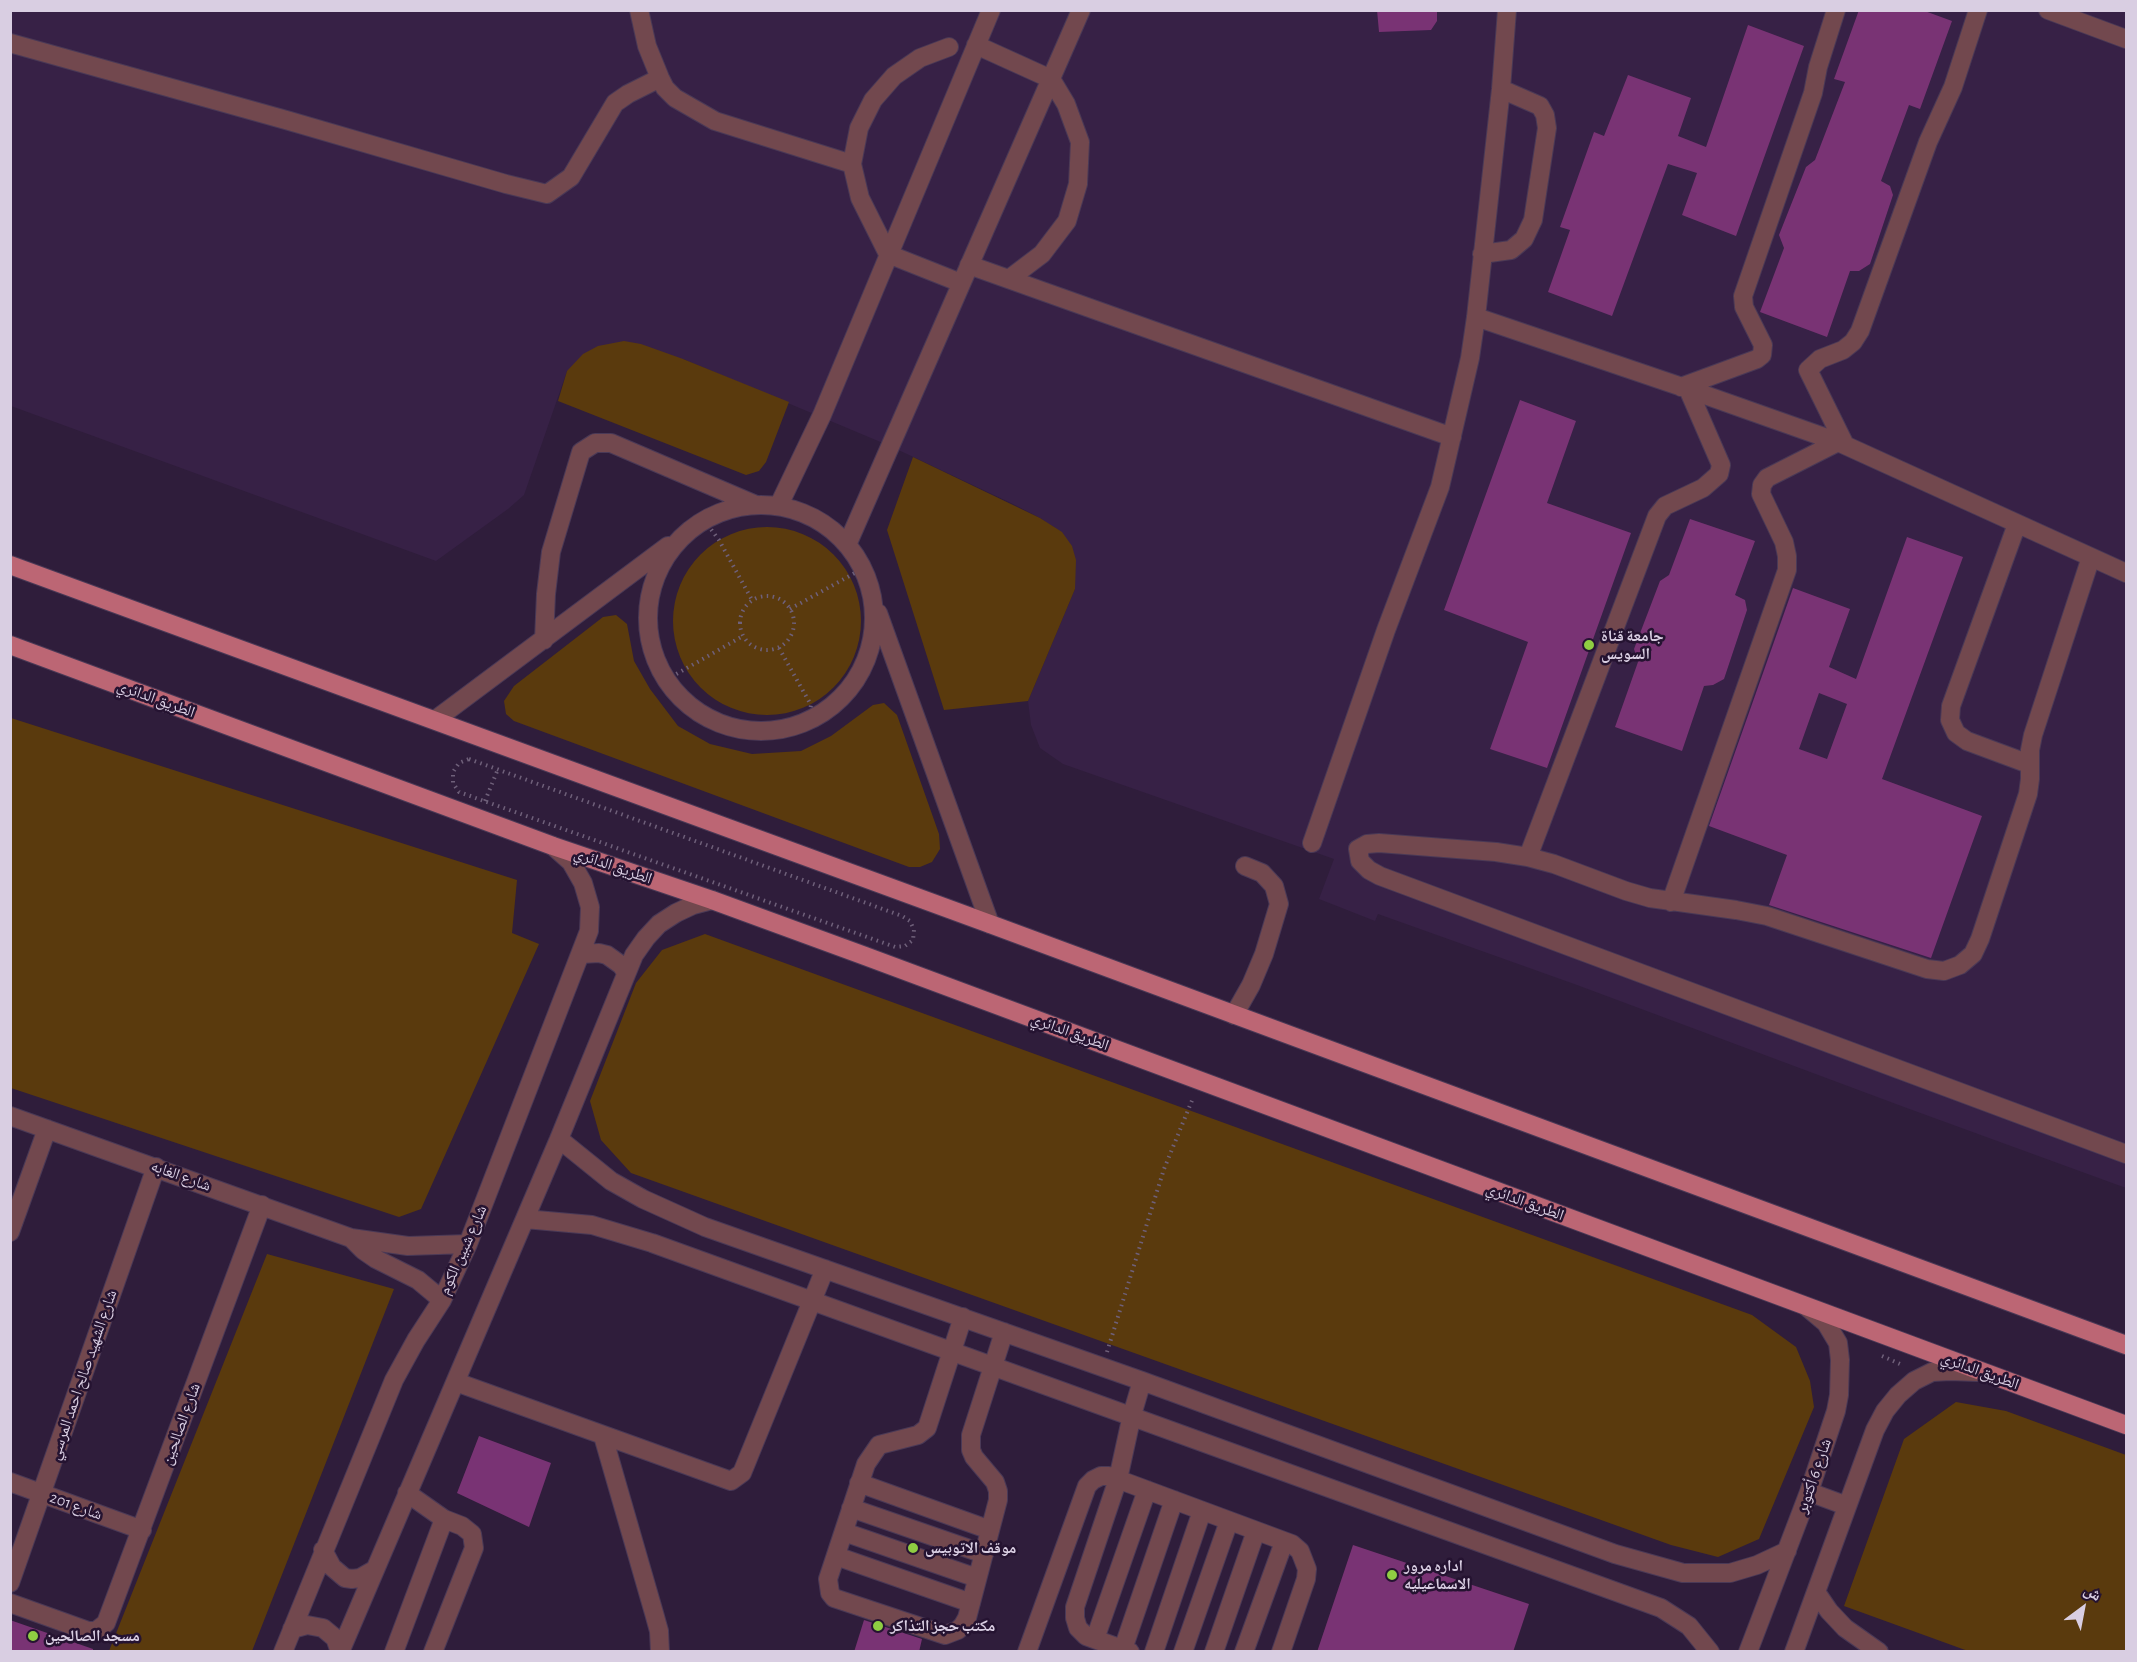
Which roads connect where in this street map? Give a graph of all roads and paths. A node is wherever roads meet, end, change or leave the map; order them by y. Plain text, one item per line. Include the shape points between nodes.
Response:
1 (639, 10) edge
2 (991, 10) edge
3 (1081, 10) edge
4 (1507, 10) edge
5 (1836, 10) edge
6 (1978, 10) edge
7 (2048, 10) edge
8 (2127, 39) edge
9 (10, 43) edge
10 (976, 45) junction
11 (949, 48) dead end
12 (660, 78) junction
13 (1051, 79) junction
14 (1501, 89) junction
15 (852, 164) junction
16 (888, 254) junction
17 (1482, 254) junction
18 (969, 266) junction
19 (1009, 279) junction
20 (961, 283) junction
21 (1476, 316) junction
22 (1685, 388) junction
23 (1452, 437) junction
24 (1842, 444) junction
25 (756, 505) junction
26 (779, 505) junction
27 (704, 520) junction
28 (2017, 524) junction
29 (689, 530) junction
30 (847, 545) junction
31 (2091, 557) junction
32 (10, 565) edge
33 (862, 569) junction
34 (2127, 573) edge
35 (872, 598) junction
36 (752, 600) junction
37 (790, 609) junction
38 (743, 636) junction
39 (544, 640) junction
40 (10, 645) edge
41 (778, 648) junction
42 (666, 680) junction
43 (435, 720) junction
44 (808, 721) junction
45 (2029, 764) junction
46 (498, 769) junction
47 (482, 810) junction
48 (1312, 843) dead end
49 (553, 846) junction
50 (1528, 857) junction
51 (1245, 866) dead end
52 (712, 900) junction
53 (1671, 902) junction
54 (990, 924) junction
55 (581, 954) junction
56 (626, 972) junction
57 (1234, 1015) junction
58 (1200, 1081) junction
59 (10, 1116) edge
60 (47, 1129) junction
61 (559, 1139) junction
62 (2127, 1154) edge
63 (156, 1167) junction
64 (262, 1205) junction
65 (525, 1219) junction
66 (10, 1232) edge
67 (351, 1238) junction
68 (468, 1244) junction
69 (825, 1269) junction
70 (442, 1300) junction
71 (812, 1301) junction
72 (1806, 1306) junction
73 (963, 1317) junction
74 (1004, 1332) junction
75 (2127, 1345) edge
76 (952, 1351) junction
77 (1874, 1353) dead end
78 (994, 1366) junction
79 (1103, 1367) junction
80 (1901, 1370) dead end
81 (1984, 1373) junction
82 (1142, 1381) junction
83 (456, 1382) junction
84 (1132, 1415) junction
85 (2127, 1425) edge
86 (603, 1436) junction
87 (1118, 1479) junction
88 (10, 1482) edge
89 (859, 1483) junction
90 (1147, 1490) junction
91 (1809, 1492) junction
92 (42, 1493) junction
93 (407, 1493) junction
94 (1174, 1500) junction
95 (1847, 1506) junction
96 (851, 1508) junction
97 (1202, 1511) junction
98 (444, 1519) junction
99 (1229, 1521) junction
100 (142, 1530) junction
101 (990, 1530) junction
102 (1256, 1531) junction
103 (844, 1532) junction
104 (1284, 1542) junction
105 (323, 1550) junction
106 (1786, 1551) junction
107 (984, 1554) junction
108 (836, 1556) junction
109 (374, 1570) junction
110 (977, 1578) junction
111 (10, 1584) edge
112 (1816, 1592) junction
113 (10, 1603) edge
114 (971, 1603) junction
115 (292, 1629) junction
116 (1095, 1639) junction
117 (1127, 1650) edge
118 (283, 1652) edge
119 (340, 1652) edge
120 (394, 1652) edge
121 (433, 1652) edge
122 (660, 1652) edge
123 (1027, 1652) edge
124 (1154, 1652) edge
125 (1184, 1652) edge
126 (1214, 1652) edge
127 (1244, 1652) edge
128 (1281, 1652) edge
129 (1710, 1652) edge
130 (1748, 1652) edge
131 (1794, 1652) edge
132 (1879, 1652) edge

1 - 12 street
2 - 10 street
3 - 13 street
4 - 14 street
5 - 22 street via 1813,93 1743,296 1744,307 1763,345 1762,355
6 - 24 street via 1953,87 1928,142 1860,331 1843,350 1820,359 1808,370
7 - 8 street
9 - 12 street via 547,194 571,177 615,103
10 - 13 street
10 - 16 street
11 - 15 street via 920,58 894,76 873,100 859,128
12 - 15 street via 675,98 715,121
13 - 18 street
13 - 19 street via 1066,104 1080,142 1078,184 1067,221 1042,254
14 - 17 street
14 - 17 street via 1540,106 1547,128 1533,220 1524,239 1511,250
15 - 16 street via 860,198
16 - 20 street
16 - 26 street via 822,415
17 - 21 street
18 - 19 street
18 - 20 street
19 - 23 street
20 - 30 street
21 - 22 street
21 - 23 street
22 - 24 street
22 - 50 street via 1721,465 1719,474 1704,488 1665,507 1657,516
23 - 48 street via 1440,487
24 - 28 street
24 - 53 street via 1767,478 1762,485 1761,494 1784,542 1787,570
25 - 26 street
25 - 27 street via 729,509
25 - 39 street via 611,443 595,442 581,452 552,552
26 - 30 street via 825,525
27 - 29 street
27 - 36 path
28 - 31 street
28 - 45 street via 1951,706 1950,720 1956,733 1968,741
29 - 39 street
29 - 42 street via 666,555 652,585 647,618 652,650
30 - 33 street
31 - 34 street
31 - 45 street via 2033,735
32 - 43 main road
33 - 35 street
33 - 37 path
35 - 44 street via 874,628 868,657 854,683 834,705
35 - 54 street
36 - 37 path via 773,597
36 - 38 path via 740,619
37 - 41 path via 793,632
38 - 41 path via 754,648
38 - 42 path
39 - 43 street
40 - 47 main road, الطريق الدائري
41 - 44 path via 811,705
42 - 44 street via 688,704 725,724 746,730 778,730
43 - 54 main road
45 - 53 street via 2028,794 1980,939 1973,954 1960,965 1944,970 1927,969 1767,916
46 - 47 path
46 - 47 path via 469,759 459,763 453,772 453,783 459,792
46 - 47 path via 902,916 910,921 913,939 896,947
47 - 49 main road, الطريق الدائري
49 - 52 main road, الطريق الدائري
49 - 55 street, شارع شبين الكوم via 571,862 590,907 589,931
50 - 53 street via 1626,891
50 - 62 street via 1378,843 1358,849 1360,861 1380,876
51 - 57 street via 1262,873 1274,886 1279,904 1264,954
52 - 56 street via 693,905 659,924 634,955
52 - 58 main road, الطريق الدائري
54 - 57 main road
55 - 56 street via 607,955
55 - 68 street, شارع شبين الكوم
56 - 61 street
57 - 75 main road
58 - 72 main road, الطريق الدائري
58 - 79 path via 1164,1169
59 - 60 street, شارع الغابه
60 - 63 street, شارع الغابه
60 - 66 street
61 - 65 street
61 - 69 street via 611,1181 643,1199 705,1227
63 - 64 street, شارع الغابه
63 - 92 street, شارع الشهيد صالح احمد المرسي
64 - 67 street, شارع الغابه
64 - 100 street, شارع الصالحين
65 - 71 street via 617,1231
65 - 83 street
67 - 68 street, شارع الغابه via 408,1246
67 - 70 street, شارع الغابه via 376,1259 418,1280
68 - 70 street, شارع شبين الكوم
69 - 71 street
69 - 73 street
70 - 105 street, شارع شبين الكوم via 394,1380
71 - 76 street
71 - 86 street via 742,1473 735,1479 725,1481
72 - 81 main road, الطريق الدائري
72 - 91 street, شارع 6 أكتوبر via 1826,1323 1838,1343 1841,1377 1836,1411
73 - 74 street
73 - 76 street
74 - 78 street
74 - 79 street
76 - 78 street
76 - 89 street via 927,1428 918,1436 879,1445
77 - 80 path via 1900,1364
78 - 84 street
78 - 101 street via 970,1443 974,1457 998,1491
79 - 82 street
81 - 85 main road, الطريق الدائري
81 - 95 street via 1932,1372 1898,1395 1875,1430
82 - 84 street
82 - 106 street via 1615,1554 1683,1573 1730,1573
83 - 86 street
83 - 93 street
84 - 87 street
84 - 129 street via 1661,1608 1689,1626
86 - 122 street via 659,1631
87 - 90 street
87 - 116 street via 1076,1607 1078,1628
87 - 123 street via 1101,1476 1087,1486
88 - 92 street, شارع 201
89 - 96 street
89 - 101 street
90 - 94 street
90 - 116 street
91 - 95 street
91 - 106 street, شارع 6 أكتوبر
92 - 100 street, شارع 201
92 - 111 street, شارع الشهيد صالح احمد المرسي
93 - 98 street
93 - 109 street
94 - 97 street
94 - 117 street
95 - 112 street
96 - 103 street
96 - 107 street
97 - 99 street
97 - 124 street
98 - 120 street
98 - 121 street via 472,1534 474,1548
99 - 102 street
99 - 125 street
100 - 113 street, شارع الصالحين via 106,1623 96,1631
101 - 107 street
102 - 104 street
102 - 126 street
103 - 108 street
103 - 110 street
104 - 127 street
104 - 128 street via 1300,1551 1307,1569
105 - 109 street via 332,1567 345,1578 360,1578
105 - 115 street, شارع شبين الكوم
106 - 130 street, شارع 6 أكتوبر
107 - 110 street
108 - 114 street
108 - 114 street via 828,1586 840,1601 945,1635 963,1625
109 - 119 street
110 - 114 street
112 - 131 street
112 - 132 street via 1845,1628
115 - 118 street, شارع شبين الكوم
115 - 119 street via 307,1625 323,1628 335,1638
116 - 117 street

